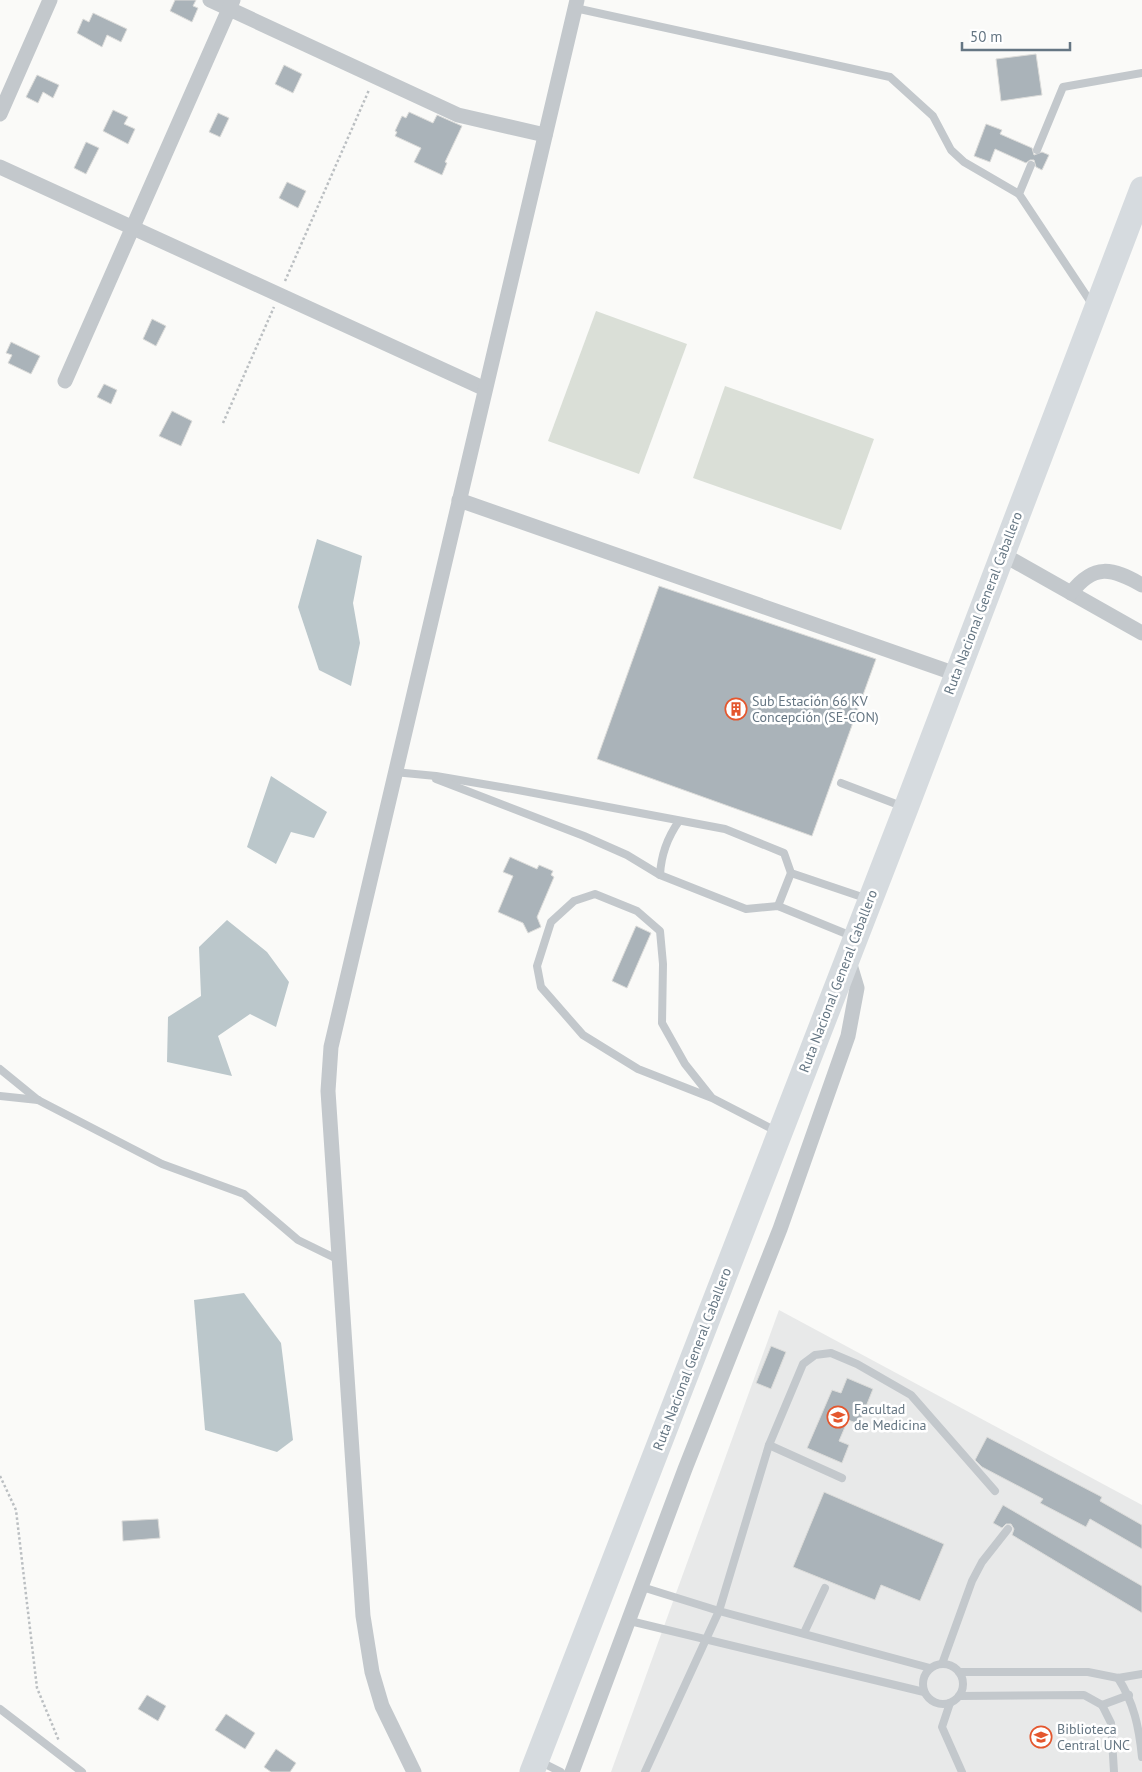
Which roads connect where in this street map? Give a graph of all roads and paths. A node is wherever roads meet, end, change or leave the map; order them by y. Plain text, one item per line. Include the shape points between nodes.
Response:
1 (50, 0) edge
2 (210, 0) edge
3 (231, 4) edge
4 (576, 4) edge
5 (1142, 73) edge
6 (375, 77) junction
7 (0, 114) edge
8 (545, 135) junction
9 (1037, 150) dead end
10 (1031, 165) dead end
11 (0, 167) edge
12 (1142, 189) edge
13 (1019, 194) junction
14 (132, 227) junction
15 (279, 294) junction
16 (1096, 310) junction
17 (65, 381) dead end
18 (485, 388) junction
19 (223, 422) dead end
20 (459, 500) junction
21 (1002, 554) junction
22 (1142, 585) edge
23 (1071, 593) junction
24 (1142, 633) edge
25 (956, 674) junction
26 (394, 772) junction
27 (427, 775) junction
28 (841, 784) dead end
29 (906, 808) junction
30 (679, 821) junction
31 (791, 873) junction
32 (660, 875) junction
33 (870, 900) junction
34 (778, 906) junction
35 (851, 947) junction
36 (0, 1069) edge
37 (0, 1096) edge
38 (712, 1098) junction
39 (38, 1100) junction
40 (780, 1133) junction
41 (339, 1260) junction
42 (769, 1445) junction
43 (0, 1476) edge
44 (842, 1478) dead end
45 (995, 1491) dead end
46 (1008, 1529) dead end
47 (642, 1587) junction
48 (825, 1588) dead end
49 (719, 1611) junction
50 (630, 1620) junction
51 (804, 1633) junction
52 (707, 1640) junction
53 (942, 1664) junction
54 (930, 1668) junction
55 (959, 1672) junction
56 (1142, 1674) edge
57 (1118, 1678) junction
58 (924, 1692) junction
59 (1129, 1695) junction
60 (959, 1696) junction
61 (950, 1702) junction
62 (1102, 1705) junction
63 (0, 1709) edge
64 (1142, 1757) edge
65 (67, 1760) junction
66 (534, 1766) edge
67 (82, 1772) edge
68 (414, 1772) edge
69 (561, 1772) edge
70 (572, 1772) edge
71 (644, 1772) edge
72 (962, 1772) edge
73 (1114, 1772) edge

1 - 7 street
2 - 3 street
3 - 6 street
3 - 14 street
4 - 8 street
4 - 13 lane via 890,77 933,116 951,150 964,162
5 - 9 lane via 1063,86
6 - 8 street via 458,116
6 - 15 path
8 - 18 street
10 - 13 lane
11 - 14 street
12 - 16 highway, Ruta Nacional General Caballero
13 - 16 lane
14 - 15 street
14 - 17 street
15 - 18 street
15 - 19 path
16 - 21 highway, Ruta Nacional General Caballero
18 - 20 street
20 - 25 street
20 - 26 street
21 - 23 street
21 - 25 highway, Ruta Nacional General Caballero
22 - 23 street via 1108,570 1093,572
23 - 24 street
25 - 29 highway, Ruta Nacional General Caballero
26 - 27 lane
26 - 41 street via 331,1047 328,1092
27 - 30 lane
27 - 32 lane via 584,836 628,855
28 - 29 lane
29 - 33 highway, Ruta Nacional General Caballero
30 - 31 lane via 724,829 784,853
30 - 32 lane via 661,860
31 - 33 lane
31 - 34 lane
32 - 34 lane via 746,909
33 - 35 highway, Ruta Nacional General Caballero
34 - 35 lane
35 - 40 highway, Ruta Nacional General Caballero
35 - 47 street via 857,988 848,1036 780,1229
36 - 39 lane
37 - 39 lane
38 - 38 lane via 685,1064 662,1023 664,964 660,931 638,911 595,894 574,901 551,922 537,966 540,987 583,1035 638,1069
38 - 40 lane
39 - 41 lane via 162,1164 244,1194 298,1240
40 - 66 highway, Ruta Nacional General Caballero
41 - 68 street via 363,1616 372,1672 382,1706
42 - 44 lane
42 - 45 lane via 804,1364 815,1355 831,1353 911,1395
42 - 49 lane
43 - 65 path via 16,1510 37,1688
46 - 53 lane via 982,1562 972,1581
47 - 49 lane
47 - 50 street
48 - 51 lane
49 - 51 lane
49 - 52 lane
50 - 52 lane
50 - 70 street
51 - 54 lane
52 - 58 lane
52 - 71 lane
53 - 54 lane
53 - 55 lane via 950,1665
54 - 58 lane via 923,1682
55 - 57 lane via 1088,1672
55 - 60 lane via 963,1686
56 - 57 lane
57 - 59 lane
58 - 61 lane via 941,1704
59 - 62 lane
59 - 64 lane via 1139,1726
60 - 61 lane
60 - 62 lane via 1084,1695
61 - 72 lane via 942,1727
62 - 73 lane via 1111,1722
63 - 65 lane
65 - 67 lane
66 - 69 lane

